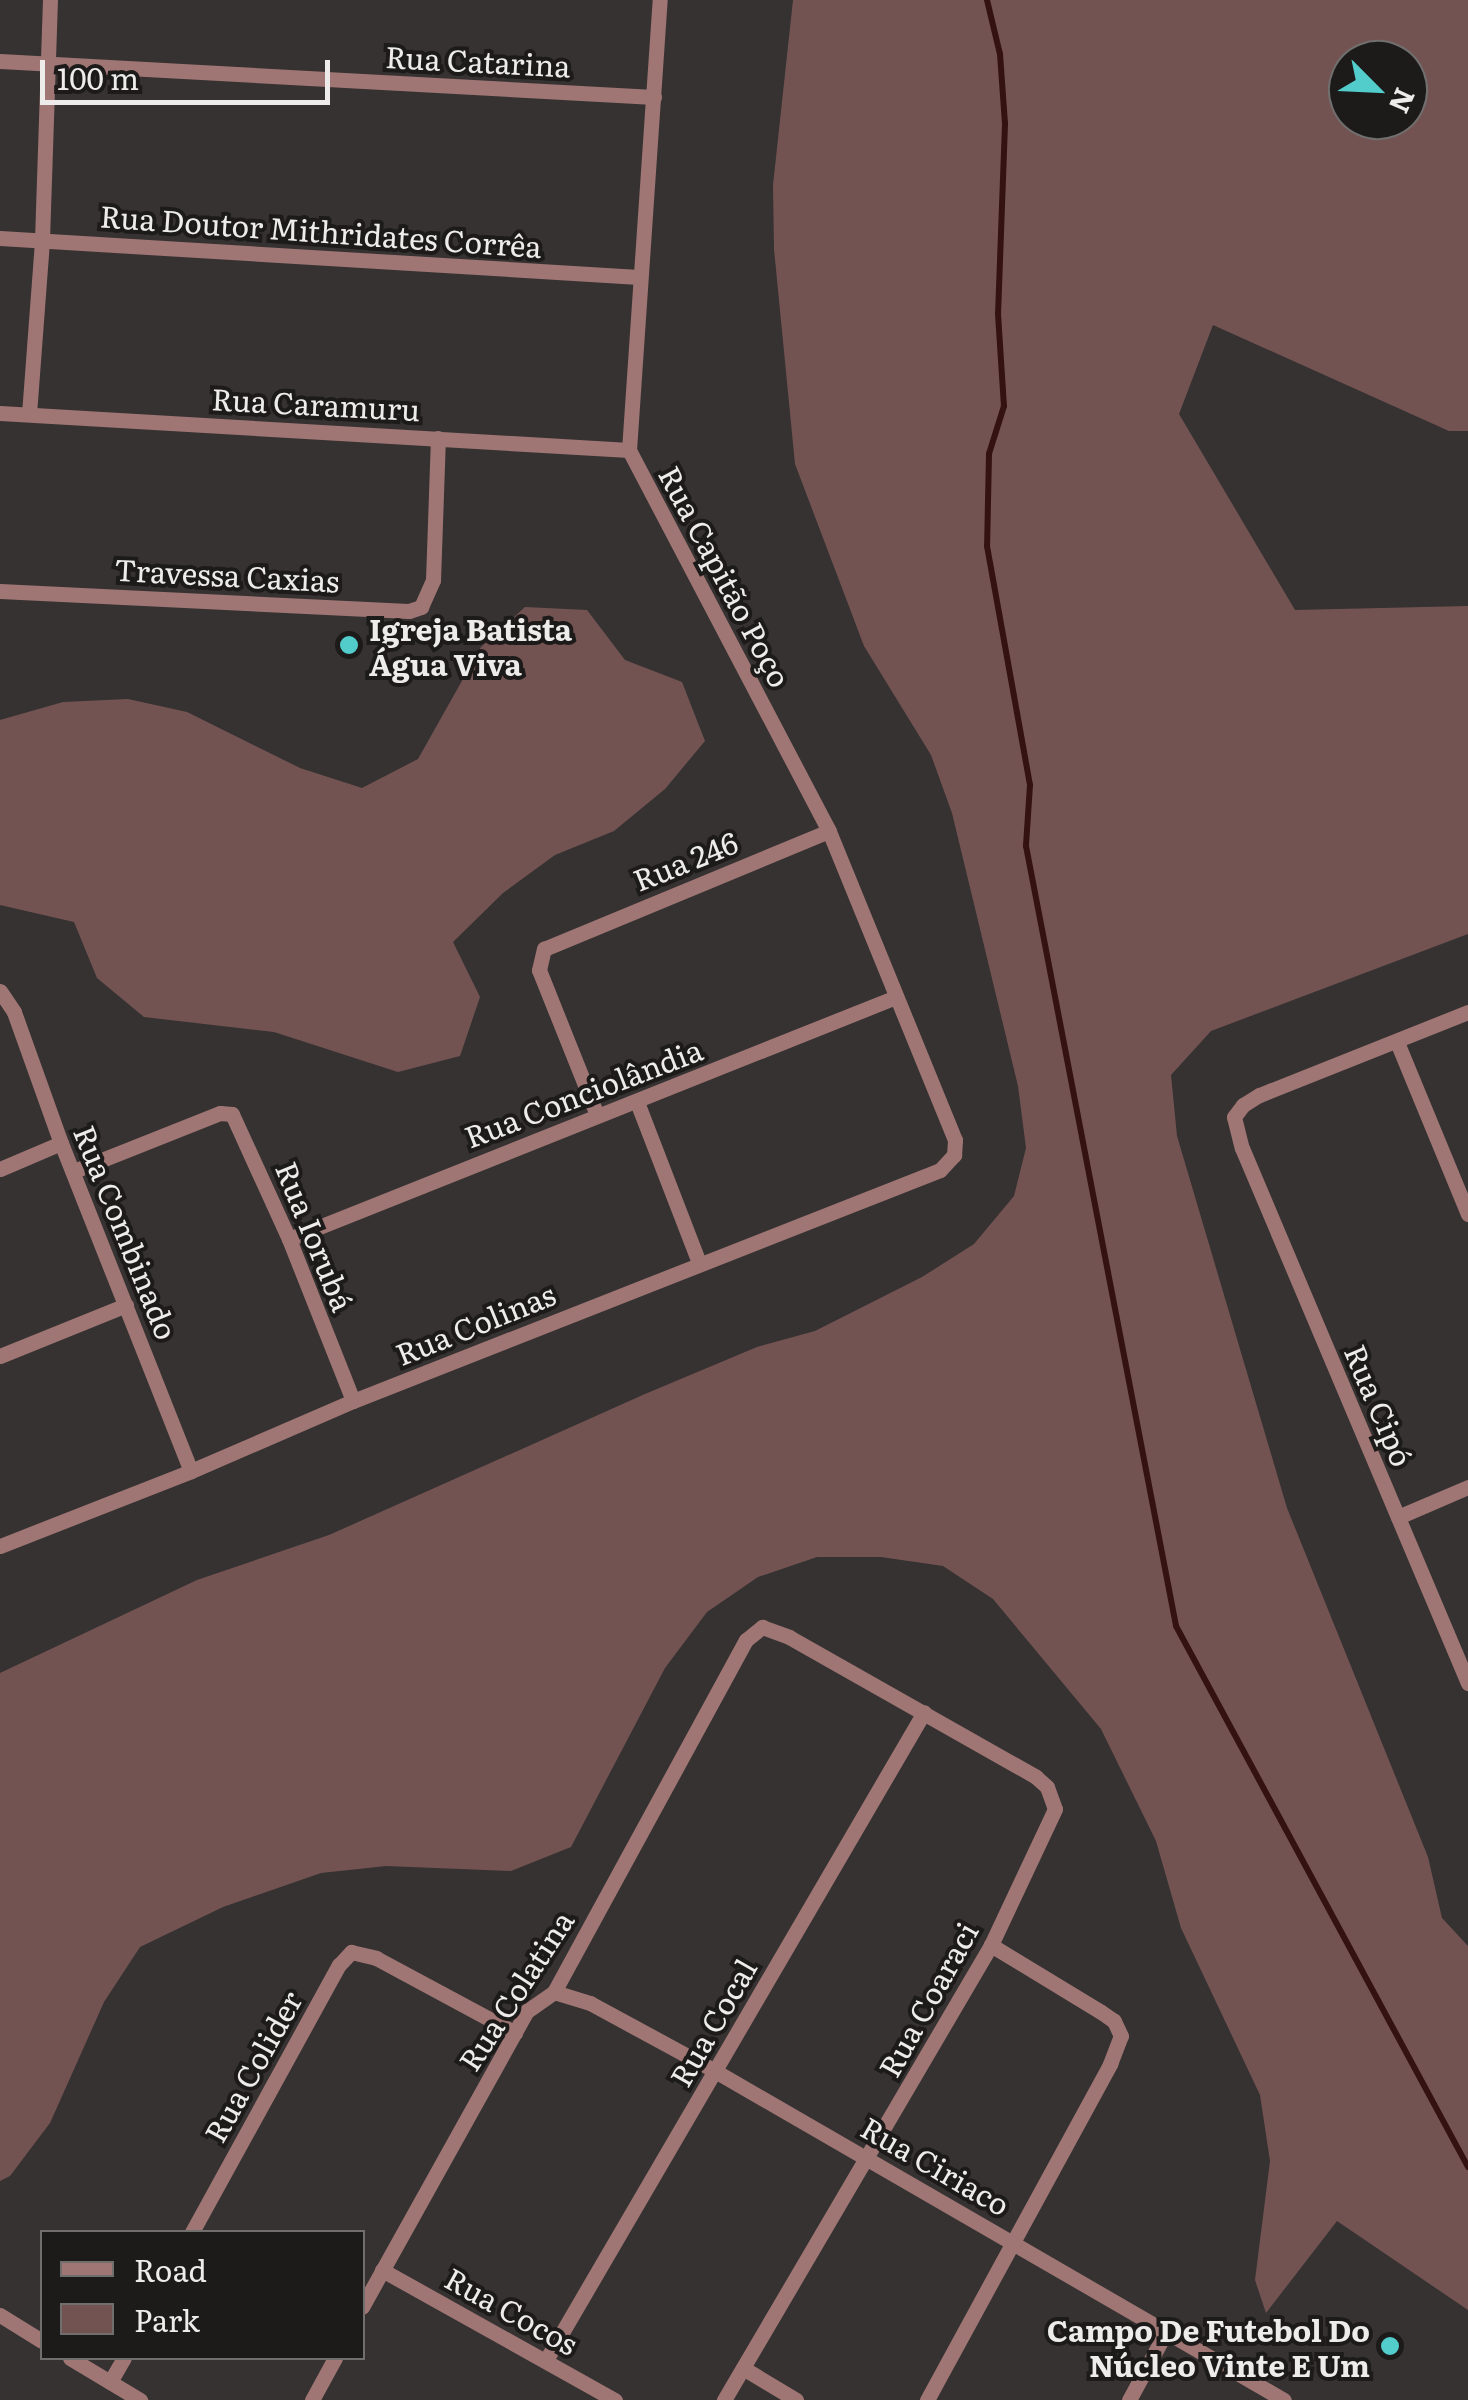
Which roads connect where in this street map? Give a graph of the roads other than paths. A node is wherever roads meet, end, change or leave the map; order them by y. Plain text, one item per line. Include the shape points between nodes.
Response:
1 (50, 0) edge
2 (660, 0) edge
3 (0, 61) edge
4 (47, 64) junction
5 (654, 97) junction
6 (0, 238) edge
7 (42, 240) junction
8 (639, 277) junction
9 (0, 413) edge
10 (29, 414) junction
11 (438, 438) junction
12 (629, 450) junction
13 (0, 591) edge
14 (829, 831) junction
15 (0, 991) edge
16 (896, 997) junction
17 (1468, 1012) edge
18 (1398, 1042) junction
19 (637, 1102) junction
20 (597, 1115) junction
21 (955, 1140) joint
22 (60, 1143) junction
23 (0, 1168) edge
24 (74, 1171) junction
25 (1468, 1214) edge
26 (289, 1238) junction
27 (698, 1264) junction
28 (126, 1305) junction
29 (0, 1356) edge
30 (354, 1400) junction
31 (191, 1472) junction
32 (1468, 1487) edge
33 (1398, 1517) junction
34 (0, 1546) edge
35 (1468, 1683) edge
36 (924, 1712) junction
37 (990, 1945) junction
38 (554, 1992) junction
39 (515, 2033) junction
40 (715, 2071) junction
41 (868, 2159) junction
42 (193, 2230) edge
43 (1014, 2242) junction
44 (382, 2270) junction
45 (365, 2301) edge
46 (0, 2315) edge
47 (1167, 2330) junction
48 (40, 2340) edge
49 (73, 2360) edge
50 (123, 2360) edge
51 (334, 2360) edge
52 (546, 2360) junction
53 (742, 2368) junction
54 (110, 2382) junction
55 (140, 2400) edge
56 (312, 2400) edge
57 (615, 2400) edge
58 (724, 2400) edge
59 (796, 2400) edge
60 (927, 2400) edge
61 (1129, 2400) edge
62 (1284, 2400) edge

1 - 4 street
2 - 5 street, Rua Capitão Poço
3 - 4 street, Rua Catarina
4 - 5 street, Rua Catarina
4 - 7 street
5 - 8 street, Rua Capitão Poço
6 - 7 street, Rua Doutor Mithridates Corrêa
7 - 8 street, Rua Doutor Mithridates Corrêa
7 - 10 street
8 - 12 street, Rua Capitão Poço
9 - 10 street, Rua Caramuru
10 - 11 street, Rua Caramuru
11 - 12 street, Rua Caramuru
11 - 13 street, Travessa Caxias via 432,580 425,603 408,611
12 - 14 street, Rua Capitão Poço
14 - 16 street, Rua Capitão Poço
14 - 20 street, Rua 246 via 544,949 538,970
15 - 22 street, Rua Combinado via 14,1012
16 - 19 street, Rua Conciolândia
16 - 21 street, Rua Capitão Poço
17 - 18 street
18 - 25 street
18 - 33 street, Rua Cipó via 1249,1100 1234,1117
19 - 20 street, Rua Conciolândia
19 - 27 street
20 - 26 street, Rua Conciolândia
21 - 27 street, Rua Colinas via 952,1160 940,1170
22 - 23 street
22 - 24 street, Rua Combinado
24 - 26 street, Rua Iorubá via 226,1112 238,1119
24 - 28 street, Rua Combinado
26 - 30 street, Rua Iorubá
27 - 30 street, Rua Colinas
28 - 29 street
28 - 31 street, Rua Combinado
30 - 31 street, Rua Colinas
31 - 34 street, Rua Colinas
32 - 33 street
33 - 35 street, Rua Cipó
36 - 37 street, Rua Coaraci via 1036,1777 1056,1809
36 - 38 street, Rua Colatina via 762,1627 746,1640
36 - 40 street, Rua Cocal
37 - 41 street, Rua Coaraci
37 - 43 street via 1120,2028 1120,2044
38 - 39 street, Rua Colatina via 528,2012
38 - 40 street, Rua Ciriaco via 590,2002
39 - 42 street, Rua Colider via 356,1951 339,1965
39 - 44 street, Rua Colatina
40 - 41 street, Rua Ciriaco
40 - 52 street, Rua Cocal
41 - 43 street, Rua Ciriaco
41 - 53 street, Rua Coaraci
43 - 47 street, Rua Ciriaco
43 - 60 street
44 - 45 street, Rua Colatina
44 - 52 street, Rua Cocos
46 - 48 street
47 - 61 street
47 - 62 street, Rua Ciriaco
49 - 54 street
50 - 54 street
51 - 56 street
52 - 57 street, Rua Cocos
53 - 58 street, Rua Coaraci
53 - 59 street
54 - 55 street

